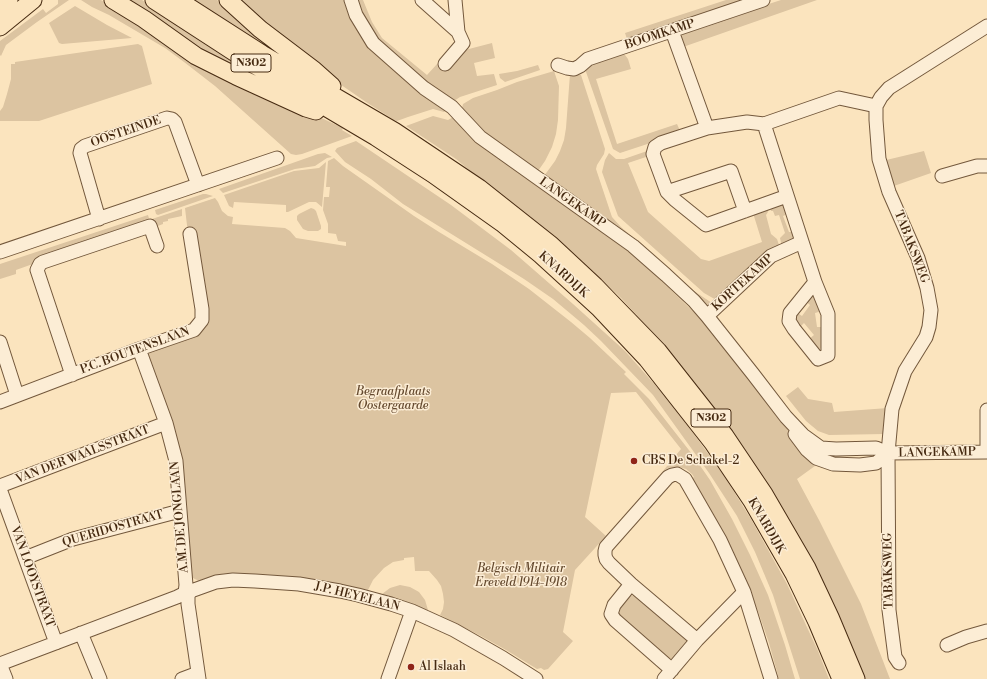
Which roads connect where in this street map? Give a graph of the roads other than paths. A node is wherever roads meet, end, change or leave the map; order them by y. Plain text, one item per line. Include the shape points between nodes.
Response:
1 (9, 0) edge
2 (33, 0) edge
3 (113, 0) edge
4 (154, 0) edge
5 (178, 0) edge
6 (228, 0) edge
7 (351, 0) edge
8 (422, 0) edge
9 (455, 0) edge
10 (763, 0) edge
11 (0, 8) edge
12 (987, 26) edge
13 (0, 28) edge
14 (672, 31) junction
15 (458, 32) junction
16 (445, 64) dead end
17 (558, 65) dead end
18 (876, 106) junction
19 (354, 115) junction
20 (764, 124) junction
21 (707, 128) junction
22 (379, 131) junction
23 (277, 158) dead end
24 (987, 166) edge
25 (942, 176) dead end
26 (198, 185) junction
27 (667, 192) junction
28 (787, 196) junction
29 (745, 210) junction
30 (99, 218) junction
31 (190, 234) dead end
32 (802, 242) junction
33 (157, 246) dead end
34 (0, 252) edge
35 (815, 282) junction
36 (708, 316) junction
37 (0, 342) edge
38 (139, 349) junction
39 (72, 375) junction
40 (17, 396) junction
41 (0, 402) edge
42 (987, 410) edge
43 (166, 423) junction
44 (987, 448) edge
45 (987, 452) edge
46 (888, 453) junction
47 (0, 487) edge
48 (180, 511) junction
49 (25, 558) junction
50 (631, 584) junction
51 (744, 592) junction
52 (186, 594) junction
53 (412, 611) junction
54 (987, 631) edge
55 (81, 633) junction
56 (697, 640) junction
57 (56, 643) junction
58 (947, 645) dead end
59 (899, 663) dead end
60 (0, 664) edge
61 (668, 674) edge
62 (198, 676) edge
63 (6, 679) edge
64 (100, 679) edge
65 (182, 679) edge
66 (388, 679) edge
67 (536, 679) edge
68 (771, 679) edge
69 (840, 679) edge
70 (856, 679) edge

1 - 11 main road
2 - 13 main road
3 - 19 main road via 196,56 236,76 306,108
4 - 19 main road, KNARDIJK / N302 via 251,63
5 - 19 main road, KNARDIJK / N302
6 - 19 main road via 260,29 314,70
7 - 36 street, LANGEKAMP via 356,16 373,43 424,88 452,107 480,137 633,246
8 - 15 street
9 - 15 street
10 - 14 street, BOOMKAMP
12 - 18 street via 889,88
14 - 17 street, BOOMKAMP via 588,59 574,69
14 - 21 street
15 - 16 street via 463,43
18 - 20 street via 839,98
18 - 46 street, TABAKSWEG via 879,159 889,192 918,258 931,310 926,337 905,371 892,409
19 - 22 main road, KNARDIJK / N302
20 - 21 street via 747,122
20 - 28 street
21 - 27 street via 655,147 653,154
22 - 69 main road, KNARDIJK / N302 via 541,255 599,308 647,359 713,443 752,501 794,574
22 - 70 main road, KNARDIJK / N302 via 479,188 551,245 658,351 725,436 764,494 806,568
23 - 26 street
24 - 25 street via 977,166
26 - 30 street
26 - 30 street, OOSTEINDE via 175,122 167,118 81,149
27 - 29 street via 706,225
27 - 29 street via 731,171
28 - 29 street
28 - 32 street
30 - 34 street
31 - 38 street, P.C. BOUTENSLAAN via 202,320 194,330
32 - 35 street
32 - 36 street, KORTEKAMP via 771,256
33 - 39 street, P.C. BOUTENSLAAN via 150,226 40,264 37,270
35 - 35 street via 828,314 828,355 818,358 789,321 790,313
36 - 46 street, LANGEKAMP via 786,417 806,450 816,458 833,464 876,463
37 - 40 street
38 - 39 street, P.C. BOUTENSLAAN
38 - 43 street, A.M. DE JONGLAAN
39 - 40 street, P.C. BOUTENSLAAN
40 - 41 street, P.C. BOUTENSLAAN
42 - 44 street
43 - 47 street, VAN DER WAALSSTRAAT
43 - 48 street, A.M. DE JONGLAAN via 176,461
45 - 46 street, LANGEKAMP
46 - 59 street, TABAKSWEG via 889,610 895,658
47 - 49 street, VAN LOOYSTRAAT
48 - 49 street, QUERIDOSTRAAT via 73,539
48 - 52 street, A.M. DE JONGLAAN
49 - 57 street, VAN LOOYSTRAAT
50 - 51 street via 608,563 606,547 668,477 677,474 685,479 720,540
50 - 56 street
50 - 61 street via 614,605 611,614
51 - 56 street
51 - 68 street
52 - 53 street, J.P. HEYELAAN via 216,582 277,582 340,591
52 - 55 street, J.P. HEYELAAN
52 - 62 street, A.M. DE JONGLAAN
53 - 66 street
53 - 67 street, J.P. HEYELAAN via 454,630
54 - 58 street
55 - 57 street, J.P. HEYELAAN
55 - 64 street
56 - 61 street
57 - 60 street, J.P. HEYELAAN
60 - 63 street
62 - 65 street

